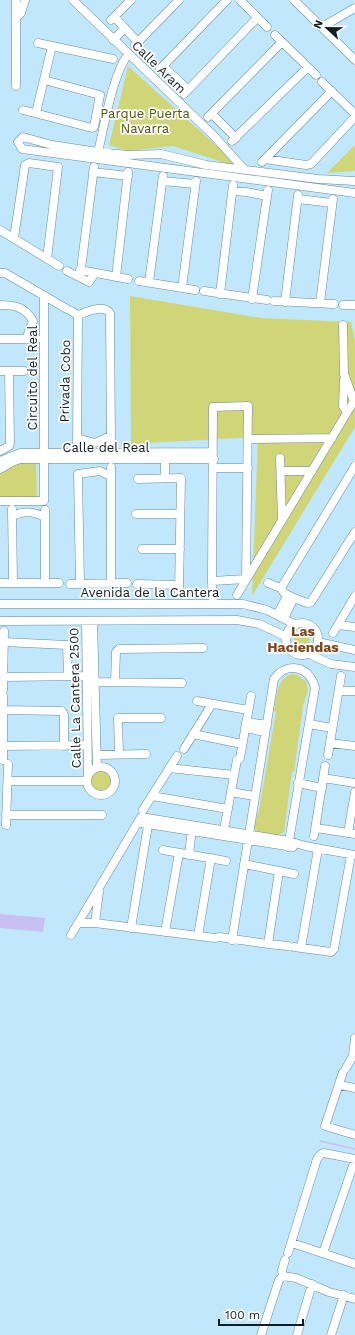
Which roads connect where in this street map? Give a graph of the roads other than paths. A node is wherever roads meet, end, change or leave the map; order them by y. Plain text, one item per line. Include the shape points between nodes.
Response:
1 (16, 0) edge
2 (25, 0) edge
3 (73, 0) edge
4 (131, 0) edge
5 (179, 0) edge
6 (227, 0) edge
7 (240, 0) edge
8 (297, 1) edge
9 (355, 8) edge
10 (16, 18) junction
11 (257, 18) junction
12 (267, 27) dead end
13 (322, 27) junction
14 (125, 28) junction
15 (275, 35) dead end
16 (113, 40) junction
17 (282, 42) junction
18 (38, 43) dead end
19 (52, 46) junction
20 (352, 50) edge
21 (128, 54) junction
22 (113, 59) dead end
23 (355, 60) edge
24 (307, 68) junction
25 (316, 75) dead end
26 (175, 77) junction
27 (44, 80) junction
28 (322, 82) dead end
29 (16, 86) dead end
30 (164, 87) junction
31 (332, 91) junction
32 (23, 110) dead end
33 (98, 112) junction
34 (36, 113) junction
35 (108, 114) junction
36 (355, 116) edge
37 (222, 124) junction
38 (213, 135) junction
39 (46, 152) junction
40 (98, 152) junction
41 (161, 154) junction
42 (173, 156) junction
43 (111, 160) junction
44 (284, 162) junction
45 (45, 165) junction
46 (159, 166) junction
47 (175, 169) junction
48 (244, 170) junction
49 (109, 174) junction
50 (283, 174) junction
51 (248, 178) junction
52 (355, 181) edge
53 (178, 183) junction
54 (320, 188) junction
55 (246, 192) junction
56 (355, 193) edge
57 (318, 202) junction
58 (0, 230) edge
59 (14, 238) junction
60 (47, 259) junction
61 (59, 266) dead end
62 (67, 271) dead end
63 (0, 273) edge
64 (80, 274) junction
65 (116, 277) junction
66 (128, 279) dead end
67 (139, 281) dead end
68 (149, 282) junction
69 (182, 288) junction
70 (195, 290) dead end
71 (204, 292) dead end
72 (220, 294) junction
73 (44, 296) junction
74 (252, 299) junction
75 (285, 302) junction
76 (320, 303) junction
77 (334, 304) dead end
78 (343, 305) dead end
79 (355, 305) edge
80 (0, 306) edge
81 (72, 312) junction
82 (33, 321) junction
83 (44, 322) junction
84 (343, 326) dead end
85 (0, 339) edge
86 (26, 339) junction
87 (36, 339) dead end
88 (0, 371) edge
89 (9, 371) junction
90 (24, 371) dead end
91 (110, 436) junction
92 (248, 438) junction
93 (332, 438) junction
94 (95, 443) junction
95 (110, 446) dead end
96 (0, 451) edge
97 (95, 455) junction
98 (165, 455) junction
99 (44, 456) junction
100 (213, 456) junction
101 (280, 458) dead end
102 (0, 461) edge
103 (355, 466) edge
104 (111, 467) dead end
105 (214, 468) junction
106 (248, 468) junction
107 (0, 469) edge
108 (95, 471) junction
109 (281, 471) junction
110 (312, 471) junction
111 (110, 476) junction
112 (165, 478) junction
113 (138, 479) dead end
114 (0, 501) edge
115 (30, 502) junction
116 (30, 512) junction
117 (136, 514) dead end
118 (180, 514) junction
119 (282, 520) junction
120 (355, 532) edge
121 (180, 549) junction
122 (142, 550) dead end
123 (246, 579) junction
124 (212, 581) junction
125 (0, 583) edge
126 (12, 583) junction
127 (45, 583) junction
128 (59, 583) dead end
129 (80, 583) junction
130 (127, 583) dead end
131 (268, 583) dead end
132 (70, 584) dead end
133 (111, 584) junction
134 (136, 584) dead end
135 (281, 588) junction
136 (237, 596) dead end
137 (355, 596) edge
138 (291, 597) junction
139 (0, 604) edge
140 (213, 604) junction
141 (224, 604) junction
142 (280, 616) junction
143 (224, 619) junction
144 (89, 620) junction
145 (0, 621) edge
146 (296, 625) junction
147 (338, 625) junction
148 (355, 627) edge
149 (4, 631) dead end
150 (333, 633) dead end
151 (287, 637) junction
152 (4, 642) junction
153 (318, 642) junction
154 (203, 648) dead end
155 (355, 650) edge
156 (296, 654) junction
157 (307, 654) junction
158 (355, 667) edge
159 (293, 668) junction
160 (302, 669) junction
161 (68, 675) junction
162 (341, 676) dead end
163 (4, 677) junction
164 (89, 680) junction
165 (115, 682) junction
166 (182, 683) dead end
167 (340, 691) junction
168 (355, 691) edge
169 (251, 696) dead end
170 (197, 701) dead end
171 (212, 704) junction
172 (3, 710) junction
173 (248, 710) junction
174 (161, 718) dead end
175 (309, 724) junction
176 (245, 725) junction
177 (266, 728) junction
178 (332, 728) junction
179 (193, 734) junction
180 (330, 743) junction
181 (242, 744) junction
182 (3, 746) junction
183 (64, 746) junction
184 (86, 746) junction
185 (355, 746) edge
186 (184, 749) dead end
187 (119, 754) junction
188 (146, 754) dead end
189 (97, 755) junction
190 (328, 755) dead end
191 (177, 756) dead end
192 (325, 766) dead end
193 (97, 768) junction
194 (169, 768) junction
195 (234, 775) junction
196 (88, 778) junction
197 (323, 778) junction
198 (8, 781) junction
199 (298, 783) junction
200 (355, 783) edge
201 (322, 788) junction
202 (231, 791) junction
203 (355, 792) edge
204 (255, 794) junction
205 (152, 796) junction
206 (228, 809) junction
207 (143, 810) dead end
208 (6, 815) junction
209 (102, 815) dead end
210 (148, 821) junction
211 (225, 824) dead end
212 (6, 825) dead end
213 (192, 829) junction
214 (352, 834) edge
215 (247, 837) junction
216 (288, 844) junction
217 (318, 849) junction
218 (163, 850) dead end
219 (179, 853) junction
220 (189, 855) junction
221 (353, 855) edge
222 (211, 858) junction
223 (226, 862) dead end
224 (244, 864) junction
225 (279, 871) junction
226 (294, 874) dead end
227 (100, 889) junction
228 (79, 923) junction
229 (95, 923) junction
230 (131, 928) junction
231 (165, 932) junction
232 (72, 935) dead end
233 (198, 936) junction
234 (232, 940) junction
235 (268, 944) junction
236 (294, 947) junction
237 (355, 1038) edge
238 (354, 1057) edge
239 (340, 1085) junction
240 (355, 1088) edge
241 (354, 1132) edge
242 (355, 1160) edge
243 (292, 1243) junction
244 (323, 1253) junction
245 (355, 1264) edge
246 (283, 1276) junction
247 (312, 1284) junction
248 (344, 1295) junction
249 (355, 1299) edge
250 (261, 1335) edge
251 (297, 1335) edge
252 (331, 1335) edge

1 - 10 street
2 - 10 street via 21,13
3 - 16 street, Calle Aram
4 - 14 street via 112,19
5 - 14 street via 137,44
6 - 26 street via 161,68
7 - 11 street
8 - 13 street
9 - 13 street
10 - 29 street
11 - 12 street
11 - 26 street via 186,92
13 - 20 street
14 - 16 street
15 - 17 street
16 - 21 street, Calle Aram
17 - 24 street
17 - 37 street via 210,116
18 - 19 street
19 - 22 street
19 - 27 street
20 - 23 street
21 - 30 street, Calle Aram
21 - 35 street via 122,65
24 - 25 street
24 - 37 street via 234,140
26 - 30 street
27 - 33 street via 100,95
27 - 34 street
28 - 31 street
30 - 38 street, Calle Aram
31 - 36 street
31 - 44 street via 264,161
32 - 34 street
33 - 34 street via 92,128
33 - 35 street
35 - 40 street
36 - 44 street via 311,164
37 - 38 street
38 - 48 street, Calle Aram
39 - 40 street via 22,149 18,142 23,137 52,145
39 - 43 street
39 - 45 street
40 - 41 street via 128,155
41 - 42 street
41 - 46 street
42 - 47 street
42 - 48 street via 206,165
43 - 46 street
43 - 49 street
44 - 50 street
45 - 59 street via 25,165
45 - 60 street via 58,167
46 - 47 street
47 - 51 street
47 - 53 street
48 - 50 street
49 - 64 street via 93,169
49 - 65 street via 128,174
50 - 52 street
51 - 54 street
51 - 55 street
53 - 68 street via 163,178
53 - 69 street via 196,182
54 - 56 street
54 - 57 street
55 - 72 street via 233,188
55 - 74 street via 267,193
57 - 75 street via 298,197
57 - 76 street via 333,201
58 - 59 street
59 - 60 street
60 - 61 street
62 - 64 street
63 - 73 street
64 - 65 street via 89,282 95,273
65 - 66 street
67 - 68 street
68 - 69 street
69 - 70 street
71 - 72 street
72 - 74 street
73 - 81 street
73 - 83 street, Circuito del Real
74 - 75 street
75 - 76 street
76 - 77 street
78 - 79 street
80 - 82 street via 14,305 28,313
81 - 91 street via 100,309 110,313
81 - 94 street, Privada Cobo via 77,442
82 - 83 street
82 - 86 street
83 - 99 street, Circuito del Real
84 - 93 street via 344,374 354,401
85 - 86 street
86 - 87 street
88 - 89 street
89 - 90 street
89 - 96 street via 10,443
91 - 94 street
91 - 95 street
92 - 93 street
92 - 100 street via 248,406 213,406
92 - 106 street
93 - 110 street
94 - 97 street
97 - 98 street, Calle del Real
97 - 99 street, Calle del Real
97 - 108 street
98 - 100 street, Calle del Real
98 - 112 street
99 - 102 street, Calle del Real via 20,453
99 - 107 street, Calle del Real via 20,459
99 - 115 street, Circuito del Real via 44,501
100 - 105 street
101 - 109 street
103 - 135 street
104 - 111 street
105 - 106 street
105 - 124 street
106 - 123 street
108 - 111 street
108 - 129 street via 78,471
109 - 110 street
109 - 119 street
110 - 119 street
111 - 133 street
112 - 113 street
112 - 118 street via 181,478
114 - 115 street
115 - 116 street
116 - 126 street via 12,513
116 - 127 street via 45,514
117 - 118 street
118 - 121 street
119 - 123 street
120 - 138 street via 315,598 307,603
121 - 122 street
121 - 134 street via 179,588
123 - 124 street
123 - 136 street
124 - 140 street
125 - 126 street
126 - 127 street
127 - 128 street
129 - 132 street
129 - 133 street
130 - 133 street
131 - 135 street
135 - 138 street
137 - 147 street
138 - 142 street
139 - 140 street, Avenida de la Cantera
140 - 141 street, Avenida de la Cantera
141 - 142 street, Avenida de la Cantera via 251,605
141 - 143 street
142 - 146 street, Avenida de la Cantera
143 - 144 street, Avenida de la Cantera
143 - 151 street, Avenida de la Cantera via 259,624
144 - 145 street, Avenida de la Cantera
144 - 164 street, Calle La Cantera 2500
146 - 151 street
146 - 153 street via 310,625 317,633
147 - 148 street
147 - 150 street
149 - 152 street
151 - 156 street via 288,646
152 - 161 street via 67,645
152 - 163 street
153 - 155 street
153 - 157 street
154 - 165 street via 119,649 116,652
156 - 157 street
156 - 159 street
157 - 158 street via 331,664
157 - 160 street
159 - 160 street
159 - 177 street via 280,672 274,680
160 - 175 street via 311,677 315,688
161 - 163 street
161 - 164 street
162 - 167 street
163 - 172 street
164 - 165 street
164 - 184 street, Calle La Cantera 2500
164 - 189 street, Calle La Cantera 2500
165 - 166 street
167 - 168 street
167 - 178 street
169 - 173 street
170 - 171 street
171 - 173 street
171 - 179 street
172 - 182 street
172 - 183 street via 62,711
173 - 176 street
174 - 187 street via 118,718
175 - 178 street
175 - 199 street
176 - 177 street
176 - 181 street
177 - 204 street
178 - 180 street
179 - 181 street
179 - 186 street
180 - 185 street
180 - 190 street
181 - 195 street
182 - 183 street
182 - 198 street
183 - 184 street
184 - 196 street, Calle La Cantera 2500
187 - 188 street
187 - 189 street
189 - 193 street, Calle La Cantera 2500
191 - 194 street
192 - 197 street
193 - 196 street
193 - 196 street via 102,767 110,771 115,779 113,788 106,794 97,794 90,789
194 - 195 street
194 - 205 street
195 - 202 street
196 - 198 street
197 - 200 street
197 - 201 street
198 - 208 street
199 - 201 street
199 - 216 street
201 - 214 street via 315,832
202 - 204 street
202 - 206 street
203 - 214 street
204 - 215 street
205 - 206 street
205 - 207 street
206 - 211 street
208 - 209 street
208 - 212 street
210 - 213 street
210 - 227 street via 138,823
210 - 230 street
213 - 215 street
213 - 220 street
215 - 216 street
215 - 224 street
216 - 217 street
217 - 221 street
217 - 236 street
218 - 219 street
219 - 220 street
219 - 231 street
220 - 222 street
221 - 236 street via 334,949 331,952
222 - 223 street
222 - 233 street
224 - 225 street
224 - 234 street
225 - 226 street
225 - 235 street
227 - 228 street
227 - 229 street
228 - 229 street
228 - 232 street
229 - 230 street
230 - 231 street
231 - 233 street
233 - 234 street
234 - 235 street
235 - 236 street
237 - 238 street
238 - 239 street via 345,1070
239 - 240 street
239 - 241 street via 325,1126
242 - 243 street via 324,1153 317,1159
242 - 244 street
243 - 244 street
243 - 246 street via 286,1256
244 - 245 street
246 - 247 street
246 - 250 street via 279,1280
247 - 248 street
247 - 251 street
248 - 249 street
248 - 252 street

